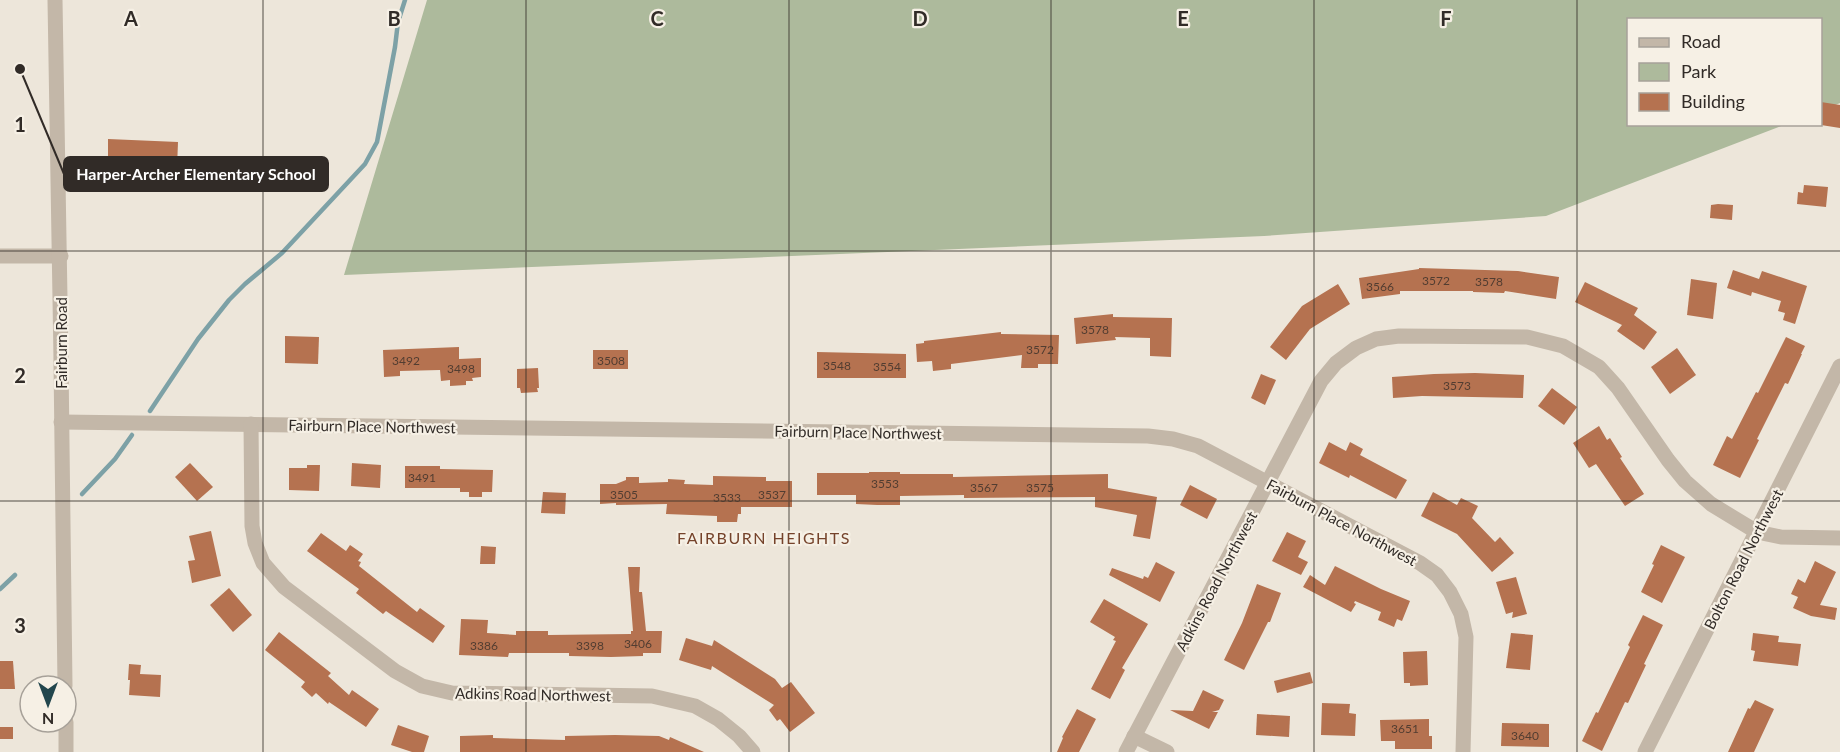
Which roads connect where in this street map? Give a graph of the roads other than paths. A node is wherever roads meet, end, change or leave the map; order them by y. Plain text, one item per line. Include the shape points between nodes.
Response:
1 (55, 0) edge
2 (0, 256) edge
3 (61, 256) junction
4 (1840, 366) edge
5 (61, 422) junction
6 (252, 424) junction
7 (1268, 482) junction
8 (1756, 531) junction
9 (1840, 537) edge
10 (65, 674) edge
11 (66, 734) edge
12 (1134, 736) junction
13 (66, 752) edge
14 (753, 752) edge
15 (1126, 752) edge
16 (1167, 752) edge
17 (1463, 752) edge
18 (1645, 752) edge

1 - 3 street, Fairburn Road
2 - 3 street
3 - 5 street, Fairburn Road
4 - 8 street, Bolton Road Northwest
5 - 6 street, Fairburn Place Northwest
5 - 10 street, Fairburn Road
6 - 7 street, Fairburn Place Northwest via 1148,436 1198,446
6 - 14 street, Adkins Road Northwest via 252,526 263,562 284,587 395,671 422,686 452,693 652,696 695,706 718,718
7 - 8 street, Adkins Road Northwest via 1321,381 1356,348 1376,339 1398,336 1527,337 1563,346 1599,367 1685,481 1711,504
7 - 12 street, Adkins Road Northwest
7 - 17 street, Fairburn Place Northwest via 1420,563 1437,575 1450,592 1466,637
8 - 9 street, Adkins Road Northwest via 1781,537
8 - 18 street, Bolton Road Northwest
11 - 13 street
12 - 15 street, Adkins Road Northwest
12 - 16 street

